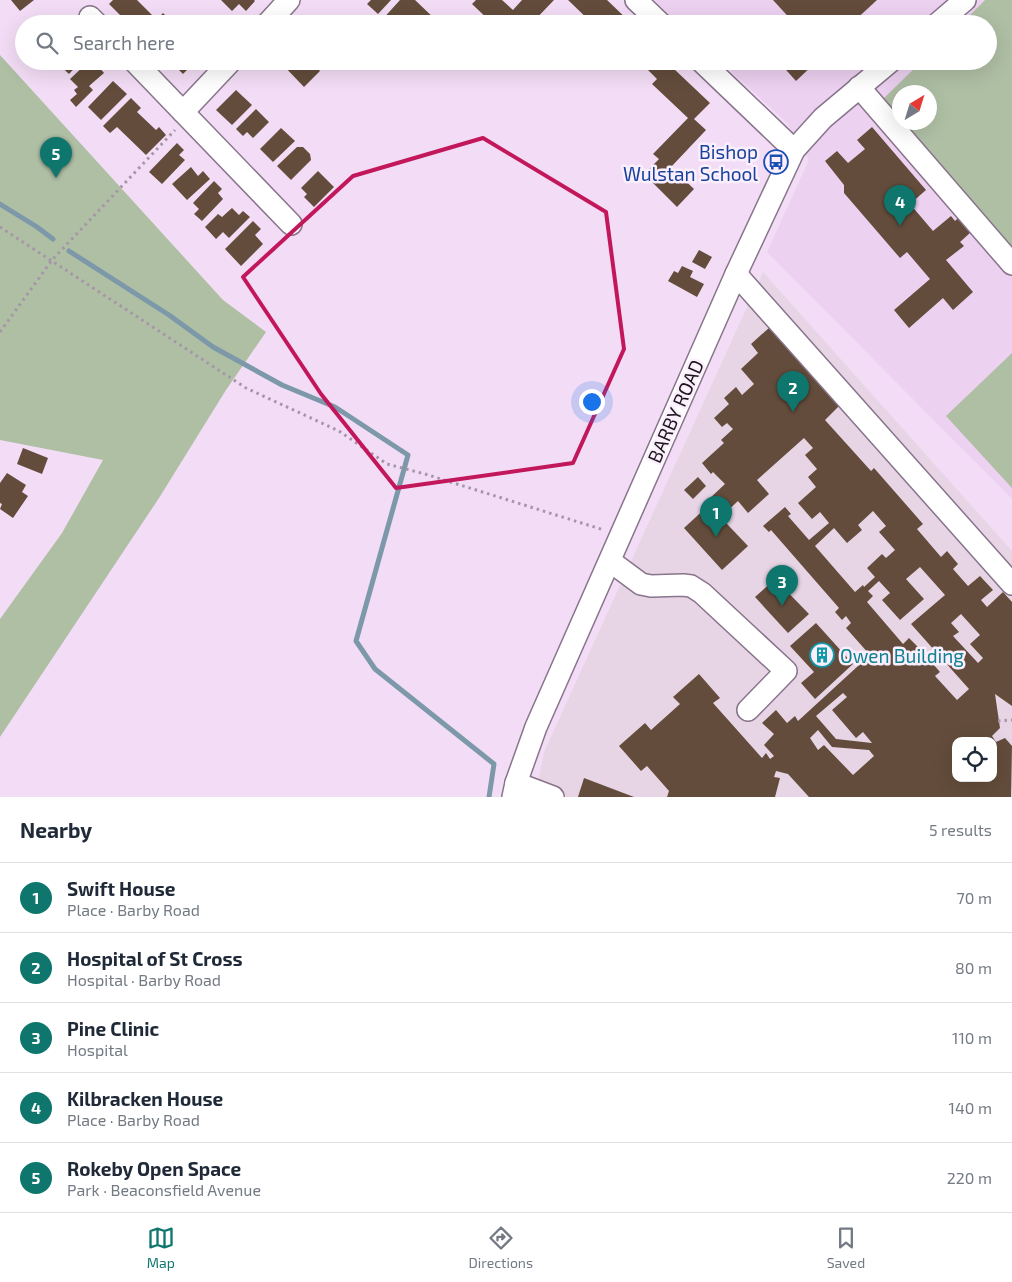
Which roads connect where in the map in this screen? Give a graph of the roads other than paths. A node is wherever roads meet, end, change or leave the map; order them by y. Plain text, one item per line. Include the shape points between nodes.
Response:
1 (289, 0) edge
2 (636, 0) edge
3 (965, 0) edge
4 (275, 15) edge
5 (652, 15) edge
6 (948, 15) edge
7 (143, 70) edge
8 (223, 70) edge
9 (710, 70) edge
10 (880, 70) edge
11 (859, 87) junction
12 (185, 114) junction
13 (794, 150) junction
14 (291, 224) dead end
15 (1012, 264) edge
16 (736, 274) junction
17 (610, 561) junction
18 (1012, 584) edge
19 (748, 710) dead end
20 (514, 790) edge
21 (553, 797) edge

1 - 4 street
2 - 5 street
3 - 6 street
7 - 12 street
8 - 12 street
9 - 13 street
10 - 11 street, BARBY ROAD
11 - 13 street, BARBY ROAD via 823,118
11 - 15 street
12 - 14 street
13 - 16 street, BARBY ROAD
16 - 17 street, BARBY ROAD
16 - 18 street
17 - 19 street via 641,584 691,586 786,671
17 - 20 street, BARBY ROAD via 536,728
20 - 21 street

